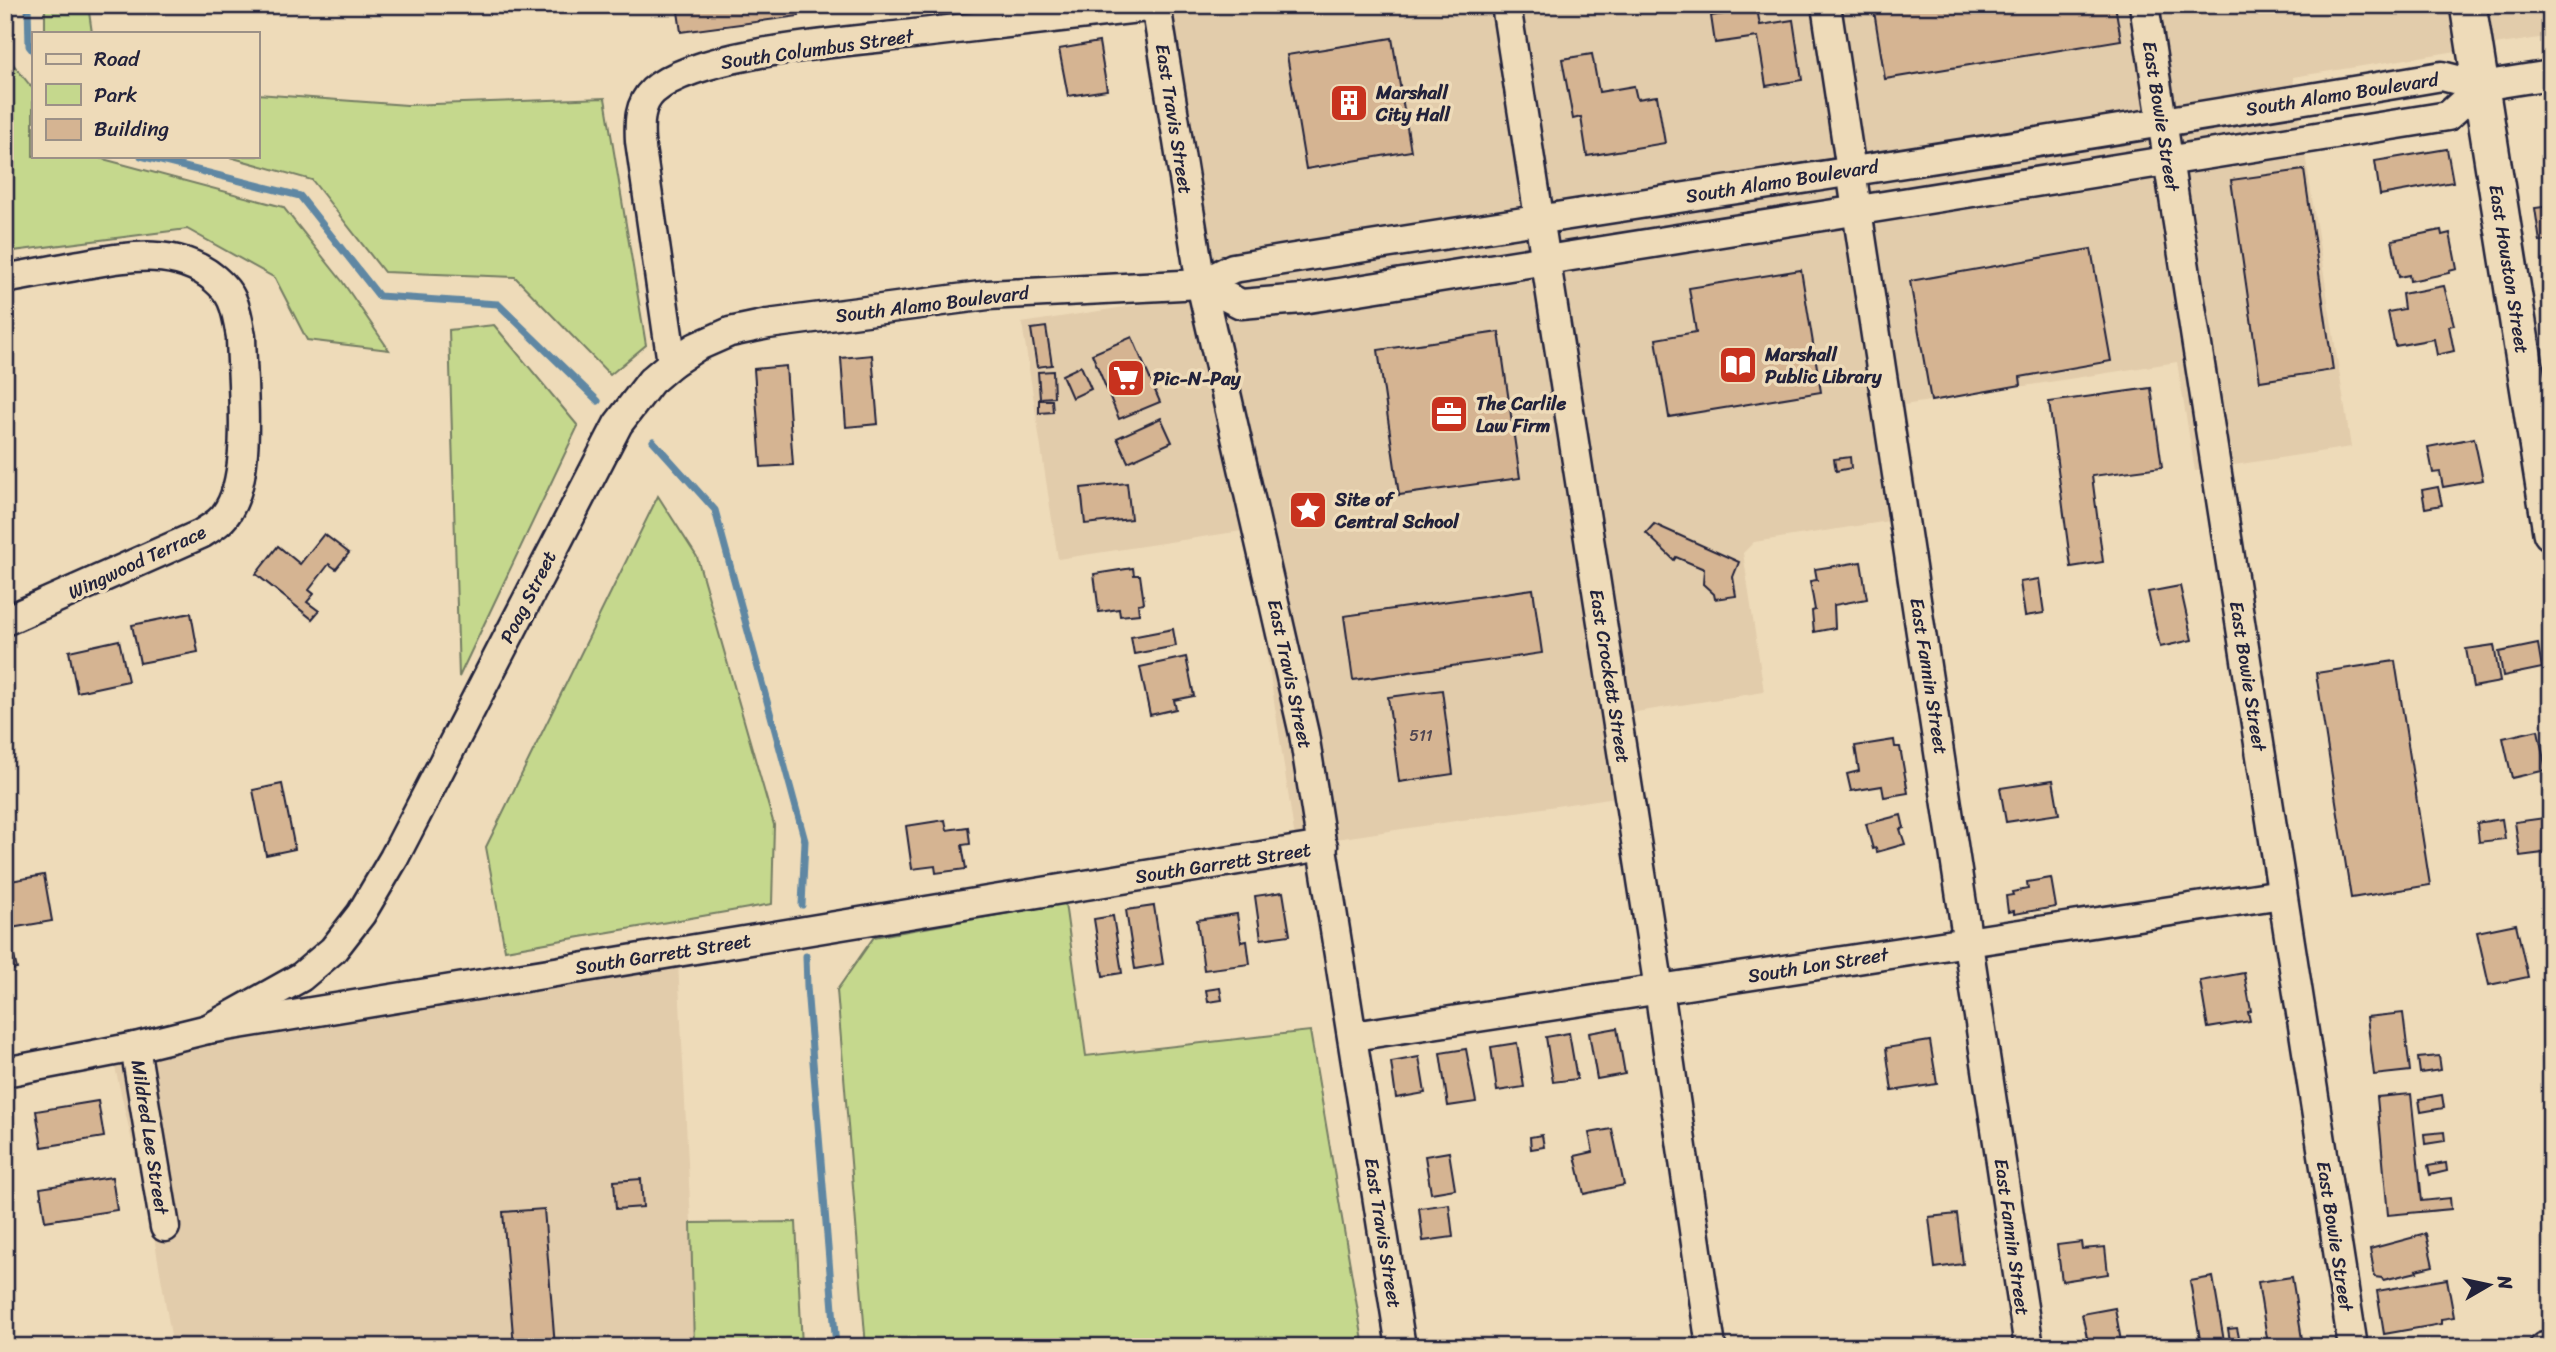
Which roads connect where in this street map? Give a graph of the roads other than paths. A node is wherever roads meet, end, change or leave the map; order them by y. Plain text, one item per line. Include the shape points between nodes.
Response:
1 (1506, 5) edge
2 (1826, 5) edge
3 (2144, 5) edge
4 (2469, 5) edge
5 (1156, 6) edge
6 (2551, 75) edge
7 (2481, 86) junction
8 (2162, 124) junction
9 (2168, 162) junction
10 (1852, 171) junction
11 (1858, 211) junction
12 (1539, 218) junction
13 (1545, 260) junction
14 (5, 279) edge
15 (1201, 284) junction
16 (672, 363) junction
17 (2551, 532) edge
18 (5, 621) edge
19 (1323, 846) junction
20 (2282, 894) junction
21 (1969, 942) junction
22 (1659, 989) junction
23 (208, 1030) junction
24 (1353, 1036) junction
25 (135, 1046) junction
26 (5, 1072) edge
27 (165, 1227) dead end
28 (2551, 1346) edge
29 (1401, 1347) edge
30 (1711, 1347) edge
31 (2029, 1347) edge
32 (2353, 1347) edge
33 (2544, 1347) edge

1 - 12 street, East Crockett Street
2 - 10 street, East Fannin Street
3 - 8 street, East Bowie Street
4 - 7 main road, East Houston Street
5 - 15 street, East Travis Street
5 - 16 street, South Columbus Street via 744,57 665,82 651,93 639,121
6 - 7 street
7 - 8 street, South Alamo Boulevard via 2442,76
7 - 9 street, South Alamo Boulevard via 2448,116
7 - 17 main road, East Houston Street
8 - 9 street, East Bowie Street
8 - 10 street, South Alamo Boulevard
9 - 11 street, South Alamo Boulevard
9 - 20 street, East Bowie Street
10 - 11 street, East Fannin Street
10 - 12 street, South Alamo Boulevard
11 - 13 street, South Alamo Boulevard
11 - 21 street, East Fannin Street
12 - 13 street, East Crockett Street
12 - 15 street, South Alamo Boulevard via 1233,268
13 - 15 street, South Alamo Boulevard via 1302,299 1241,304
13 - 22 street, East Crockett Street
14 - 18 street, Wingwood Terrace via 132,256 158,256 200,269 225,288 236,310 243,430 237,486 231,507 219,523
15 - 16 street, South Alamo Boulevard via 988,295 768,324 730,332
15 - 19 street, East Travis Street via 1281,624
16 - 23 street, Poag Street via 651,381 618,424 361,914 333,950 301,977
19 - 23 street, South Garrett Street
19 - 24 street, East Travis Street
20 - 21 street, South Lon Street
20 - 32 street, East Bowie Street
21 - 22 street, South Lon Street
21 - 31 street, East Fannin Street
22 - 24 street, South Lon Street
22 - 30 street, East Crockett Street
23 - 25 street, South Garrett Street
24 - 29 street, East Travis Street
25 - 26 street, South Garrett Street
25 - 27 street, Mildred Lee Street
28 - 33 street

